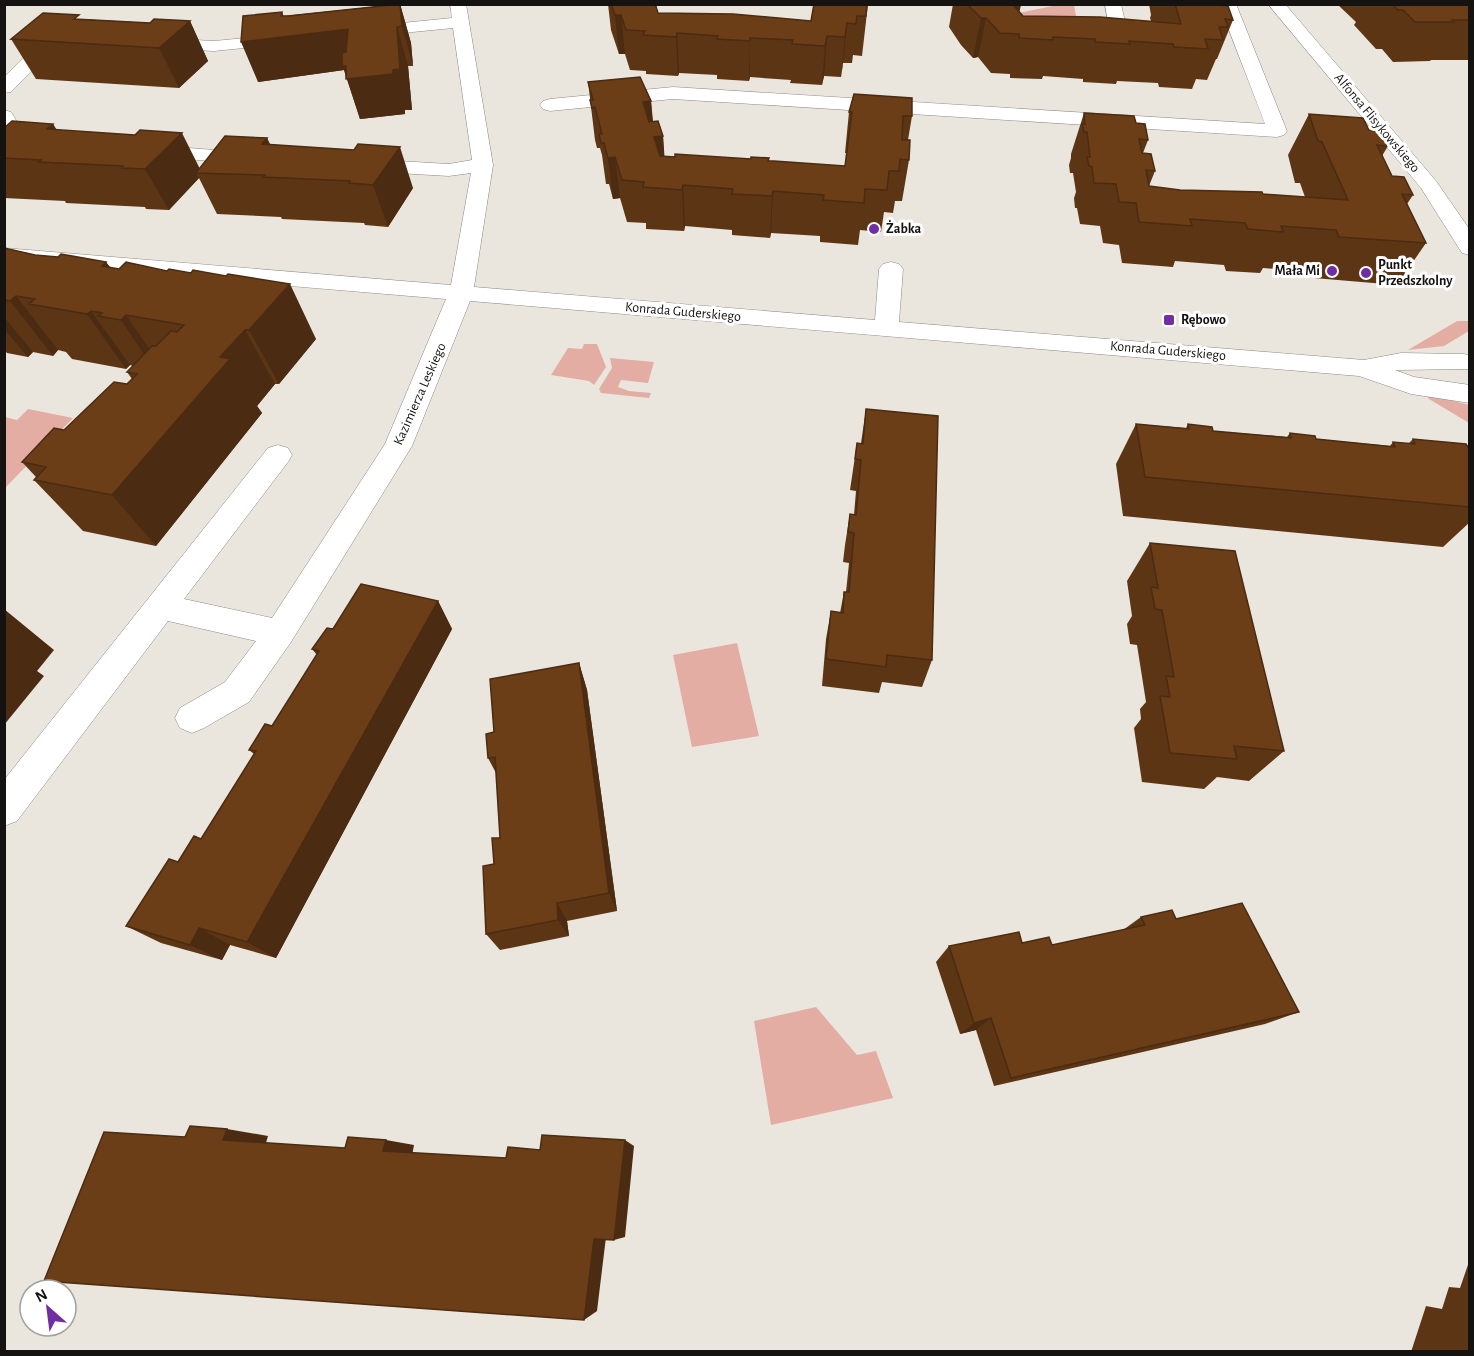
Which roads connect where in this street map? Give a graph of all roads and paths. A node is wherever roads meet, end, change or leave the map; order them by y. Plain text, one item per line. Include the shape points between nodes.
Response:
1 (1113, 4) edge
2 (1227, 4) edge
3 (1276, 4) edge
4 (459, 13) edge
5 (340, 34) edge
6 (303, 38) edge
7 (78, 39) edge
8 (1120, 40) edge
9 (138, 42) edge
10 (4, 88) edge
11 (550, 105) dead end
12 (4, 116) edge
13 (67, 145) edge
14 (131, 150) edge
15 (271, 160) edge
16 (348, 164) edge
17 (483, 165) junction
18 (1470, 248) edge
19 (4, 255) edge
20 (891, 269) dead end
21 (460, 294) junction
22 (886, 328) junction
23 (1467, 364) edge
24 (1362, 368) junction
25 (1470, 394) edge
26 (278, 456) dead end
27 (161, 607) junction
28 (280, 633) junction
29 (192, 718) dead end
30 (4, 809) edge

1 - 8 street
2 - 11 street via 1277,131 673,93
3 - 18 street, Alfonsa Flisykowskiego via 1430,186
4 - 5 street
4 - 17 street, Kazimierza Leskiego
6 - 9 street via 214,46
7 - 10 street via 68,39 37,55
12 - 13 street via 18,140
14 - 15 street
16 - 17 street via 449,170
17 - 21 street, Kazimierza Leskiego
19 - 21 street, Konrada Guderskiego
20 - 22 street
21 - 22 street, Konrada Guderskiego
21 - 28 street, Kazimierza Leskiego via 398,446
22 - 24 street, Konrada Guderskiego
23 - 24 street, Konrada Guderskiego via 1401,361
24 - 25 street, Konrada Guderskiego via 1411,385
26 - 27 street
27 - 28 street
27 - 30 street
28 - 29 street, Kazimierza Leskiego via 237,692

